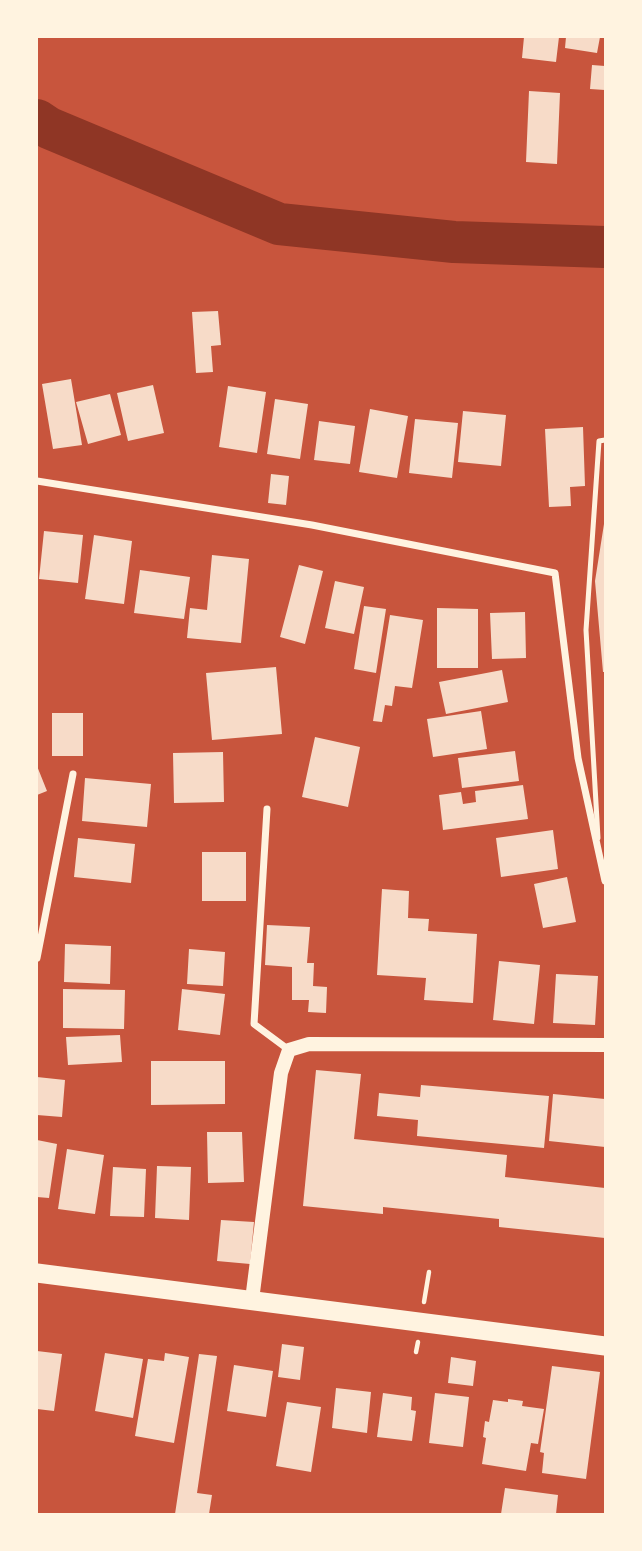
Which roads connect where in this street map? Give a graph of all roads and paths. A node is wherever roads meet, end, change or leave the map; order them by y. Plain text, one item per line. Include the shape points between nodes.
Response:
1 (605, 440) edge
2 (37, 481) edge
3 (73, 774) dead end
4 (267, 809) dead end
5 (598, 841) junction
6 (605, 881) edge
7 (37, 958) edge
8 (605, 1045) edge
9 (289, 1050) junction
10 (37, 1273) edge
11 (252, 1300) junction
12 (605, 1346) edge

1 - 5 lane via 599,441 586,630
2 - 5 street via 312,524 555,573 578,758
3 - 7 street
4 - 9 street via 254,1024
5 - 6 street
8 - 9 main road via 309,1044
9 - 11 main road via 281,1073
10 - 11 highway
11 - 12 highway

